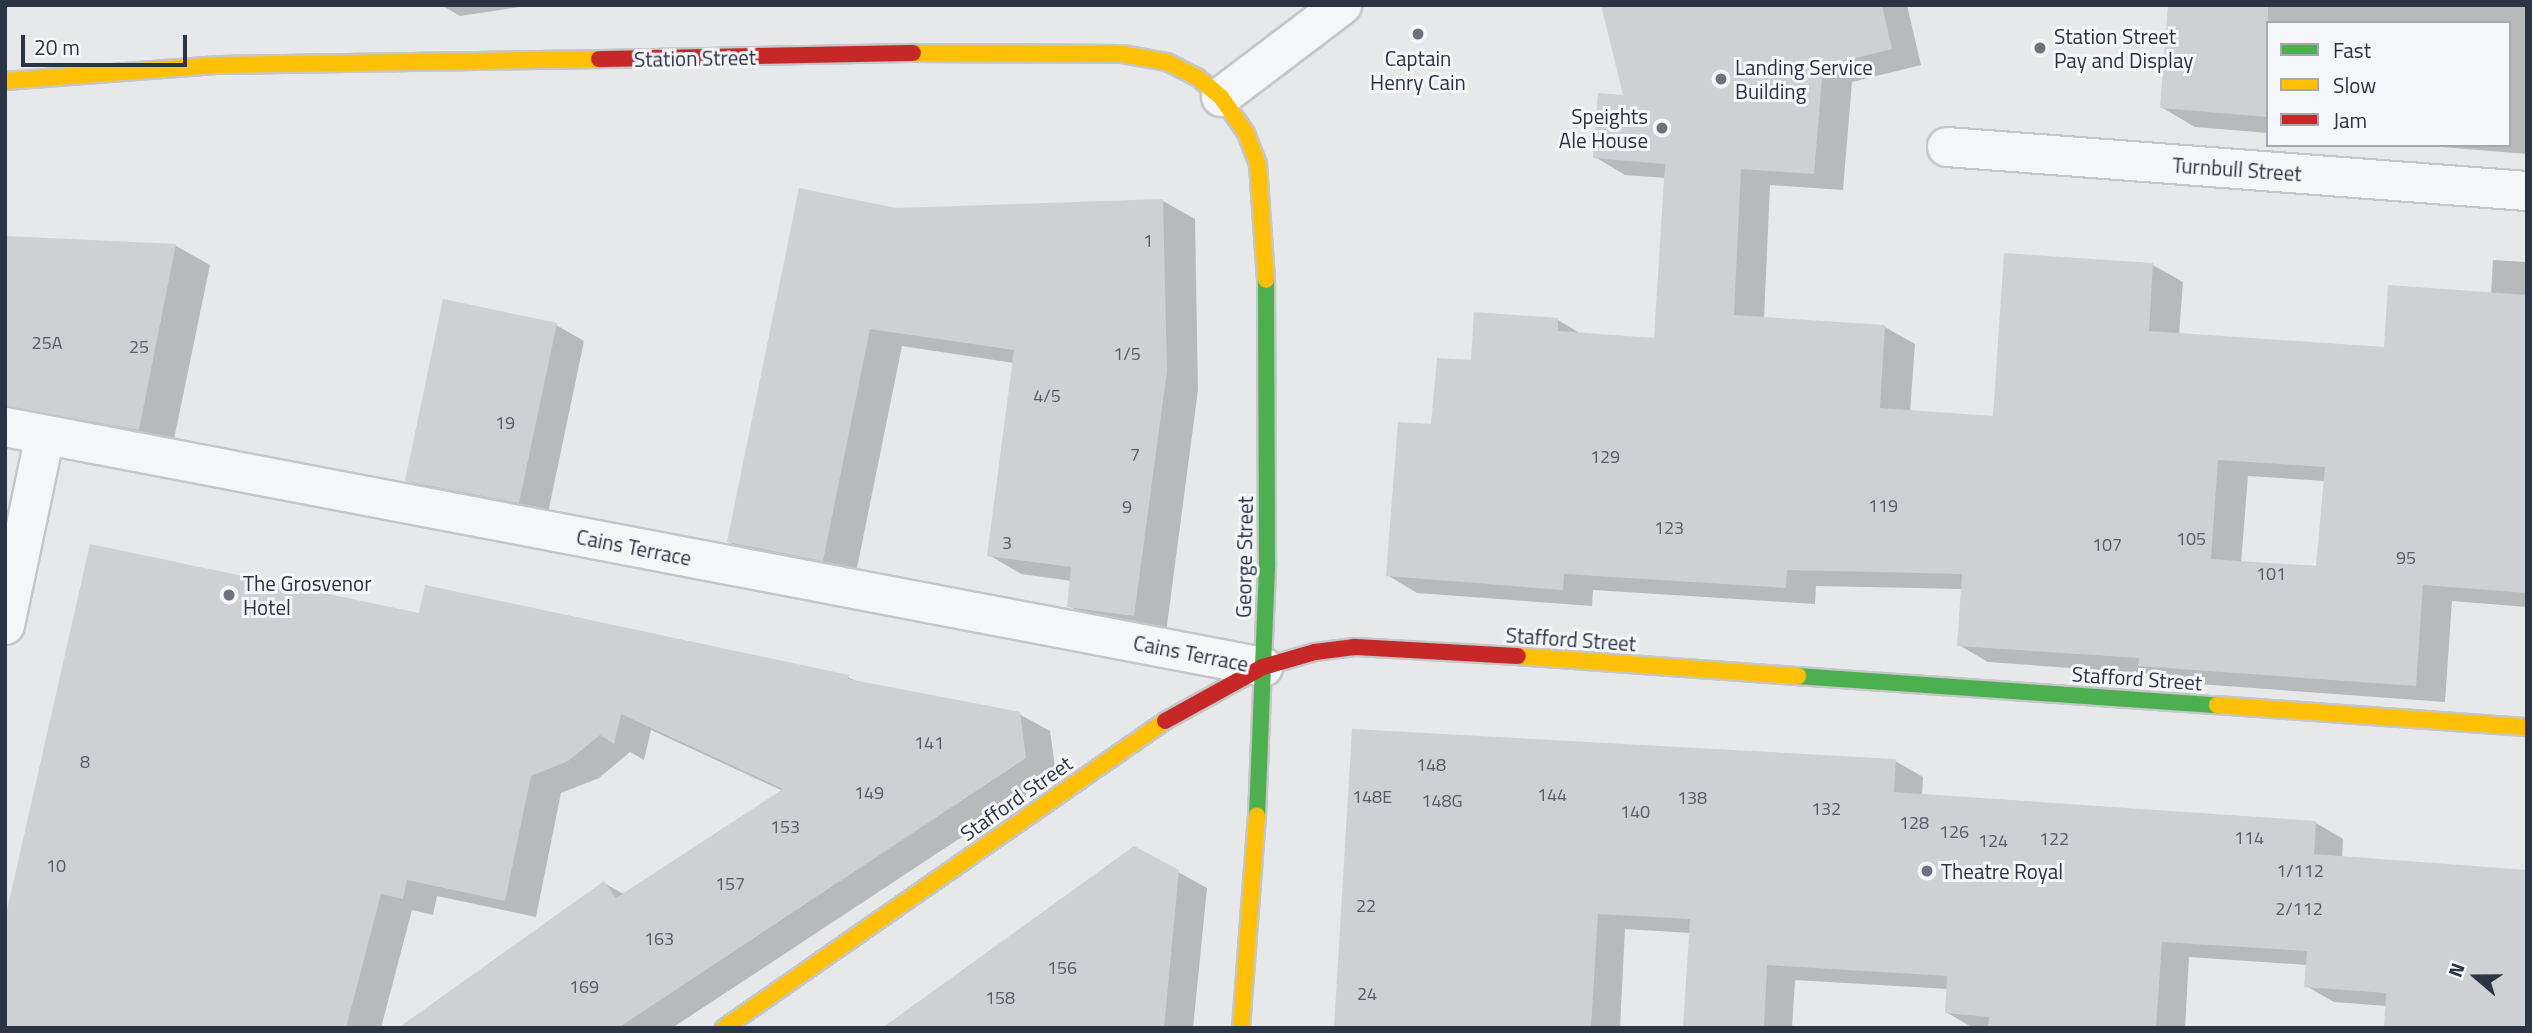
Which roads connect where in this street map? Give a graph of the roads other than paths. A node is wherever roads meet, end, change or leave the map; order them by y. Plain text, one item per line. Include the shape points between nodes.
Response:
1 (1342, 5) edge
2 (5, 81) edge
3 (1221, 97) junction
4 (1947, 147) dead end
5 (2527, 191) edge
6 (5, 427) edge
7 (45, 435) junction
8 (5, 625) edge
9 (1263, 667) junction
10 (2527, 727) edge
11 (723, 1028) edge
12 (1241, 1028) edge

1 - 3 street
2 - 3 street, Station Street via 219,65 1085,52 1167,62 1198,77
3 - 9 street, George Street via 1246,133 1264,195 1267,564
4 - 5 street, Turnbull Street
6 - 7 street, Cains Terrace
7 - 8 street
7 - 9 street, Cains Terrace
9 - 10 street, Stafford Street via 1355,647 1403,648
9 - 11 street, Stafford Street via 1153,728
9 - 12 street, George Street

